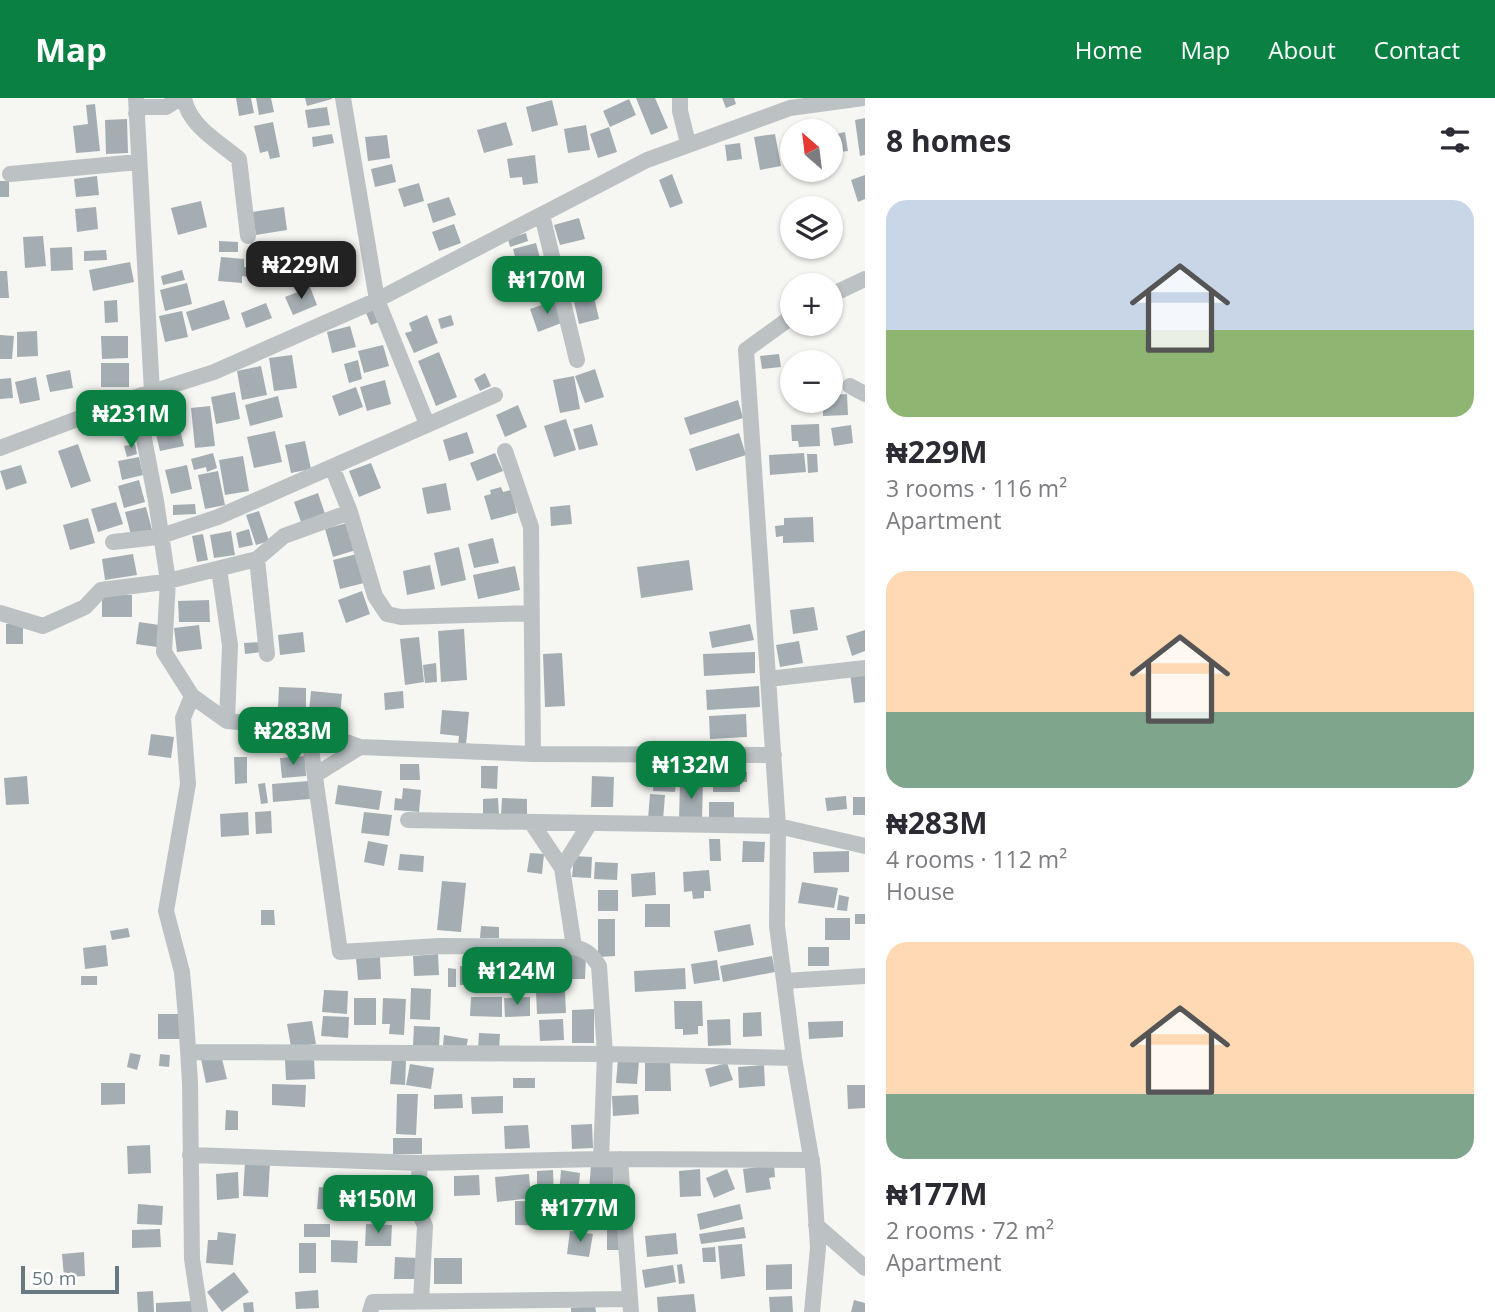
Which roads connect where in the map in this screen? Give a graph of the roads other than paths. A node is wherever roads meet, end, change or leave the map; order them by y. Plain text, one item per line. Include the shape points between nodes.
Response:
1 (182, 98) edge
2 (343, 98) edge
3 (680, 98) edge
4 (863, 98) edge
5 (136, 105) edge
6 (688, 143) junction
7 (138, 162) junction
8 (10, 174) dead end
9 (542, 215) junction
10 (248, 236) dead end
11 (865, 279) edge
12 (843, 289) edge
13 (377, 300) junction
14 (780, 325) edge
15 (577, 360) dead end
16 (144, 394) junction
17 (495, 395) dead end
18 (427, 424) junction
19 (0, 448) edge
20 (505, 451) dead end
21 (332, 467) junction
22 (350, 512) junction
23 (162, 536) junction
24 (113, 542) dead end
25 (257, 559) junction
26 (219, 569) junction
27 (168, 581) junction
28 (0, 613) edge
29 (532, 613) junction
30 (267, 654) dead end
31 (865, 667) edge
32 (768, 679) junction
33 (192, 696) junction
34 (227, 721) junction
35 (308, 728) junction
36 (360, 747) junction
37 (533, 754) junction
38 (774, 755) junction
39 (315, 775) junction
40 (408, 820) dead end
41 (531, 822) junction
42 (590, 823) junction
43 (778, 826) junction
44 (865, 846) edge
45 (562, 868) junction
46 (574, 947) junction
47 (865, 976) edge
48 (784, 981) junction
49 (188, 1052) junction
50 (605, 1054) junction
51 (794, 1058) junction
52 (190, 1155) junction
53 (620, 1159) junction
54 (601, 1160) junction
55 (812, 1160) junction
56 (420, 1163) junction
57 (817, 1225) junction
58 (865, 1268) edge
59 (524, 1299) junction
60 (421, 1301) junction
61 (630, 1306) edge
62 (200, 1312) edge
63 (370, 1312) edge
64 (510, 1312) edge
65 (812, 1312) edge

1 - 5 street via 166,107
1 - 10 street via 197,126 239,159
2 - 13 street
3 - 6 street
4 - 6 street via 790,108
5 - 7 street
6 - 9 street
7 - 8 street
7 - 16 street
9 - 13 street
9 - 15 street
11 - 12 street
13 - 16 street via 214,372
13 - 18 street
14 - 32 street via 746,350
16 - 19 street
16 - 23 street
17 - 18 street
18 - 21 street
20 - 29 street via 531,527
21 - 22 street
21 - 23 street
22 - 25 street via 284,536
22 - 29 street via 375,596 387,614
23 - 24 street
23 - 27 street
25 - 26 street
25 - 30 street
26 - 27 street
26 - 34 street via 230,645
27 - 28 street via 101,590 85,607 43,626
27 - 33 street via 164,652
29 - 37 street
31 - 32 street
32 - 38 street
33 - 34 street
33 - 49 street via 183,718 188,784 166,911 183,971
34 - 35 street
35 - 36 street
35 - 39 street
36 - 37 street
36 - 39 street
37 - 38 street
38 - 43 street
39 - 46 street via 340,952 439,946
40 - 41 street
41 - 42 street
41 - 45 street
42 - 43 street
42 - 45 street
43 - 44 street
43 - 48 street via 777,926
45 - 46 street
46 - 50 street via 592,955 599,966
47 - 48 street
48 - 51 street
49 - 50 street
49 - 52 street
50 - 51 street
50 - 54 street
51 - 55 street
52 - 56 street
52 - 62 street via 192,1259
53 - 54 street
53 - 55 street
53 - 61 street
54 - 56 street
55 - 57 street
56 - 60 street via 417,1207 425,1226
57 - 58 street
57 - 65 street
59 - 60 street
59 - 61 street
59 - 64 street
60 - 63 street via 373,1302

